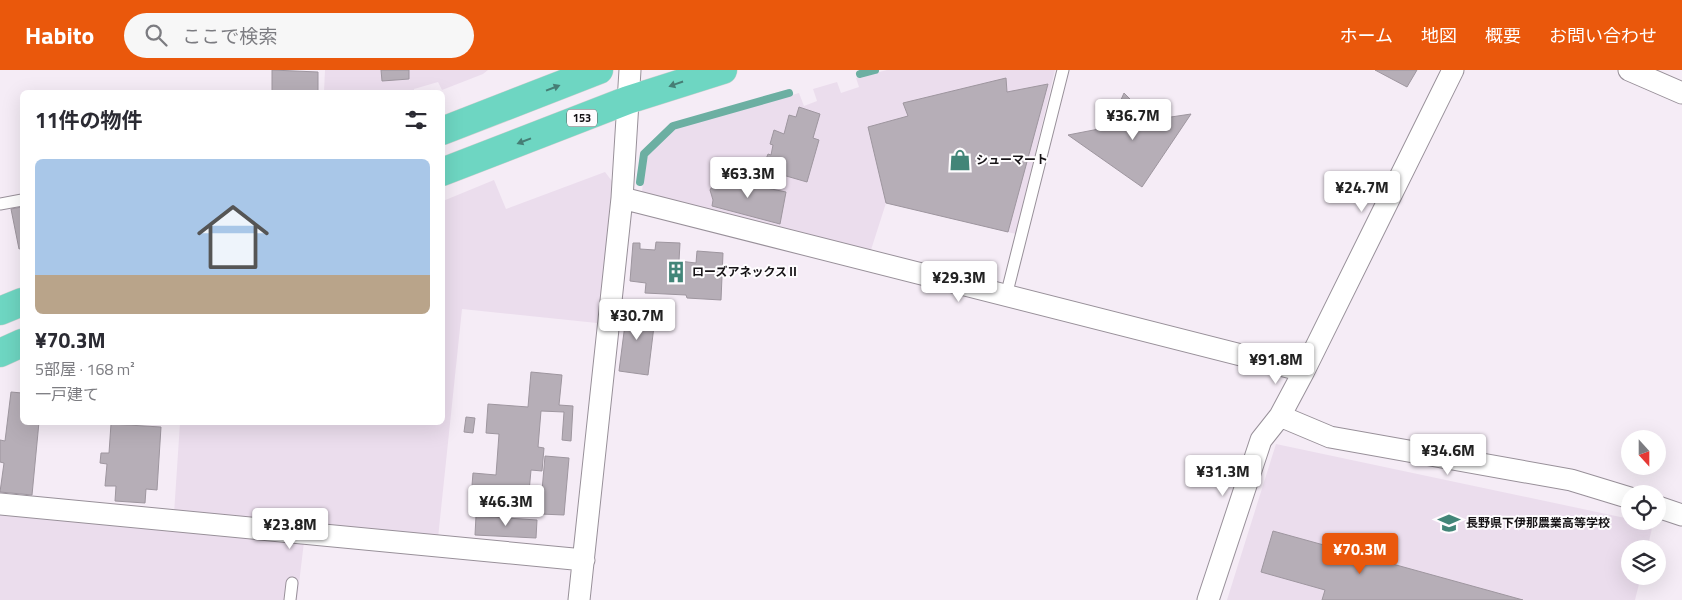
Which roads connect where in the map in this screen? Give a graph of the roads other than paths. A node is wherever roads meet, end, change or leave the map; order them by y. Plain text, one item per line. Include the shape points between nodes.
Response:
1 (599, 70) edge
2 (630, 70) edge
3 (722, 70) edge
4 (1063, 70) edge
5 (1453, 70) edge
6 (1629, 70) edge
7 (1682, 93) edge
8 (628, 100) junction
9 (445, 130) edge
10 (445, 171) edge
11 (622, 198) junction
12 (20, 200) edge
13 (0, 204) edge
14 (1006, 296) junction
15 (20, 303) edge
16 (0, 311) edge
17 (20, 344) edge
18 (0, 353) edge
19 (1304, 371) junction
20 (1280, 416) junction
21 (1621, 495) edge
22 (0, 504) edge
23 (1666, 510) edge
24 (1682, 515) edge
25 (584, 560) junction
26 (292, 582) dead end
27 (290, 600) edge
28 (579, 600) edge
29 (1208, 600) edge

9 -> 1 highway
2 - 8 street
3 -> 8 highway, 153
4 - 14 lane
5 - 19 street
6 - 7 street
8 -> 10 highway, 153
8 - 11 street
11 - 14 street
11 - 25 street
12 - 13 lane
14 - 19 street
15 - 16 highway
17 - 18 highway
19 - 20 street
20 - 21 street via 1330,437 1571,480
20 - 29 street via 1261,440
22 - 25 street
23 - 24 street
25 - 28 street
26 - 27 lane

